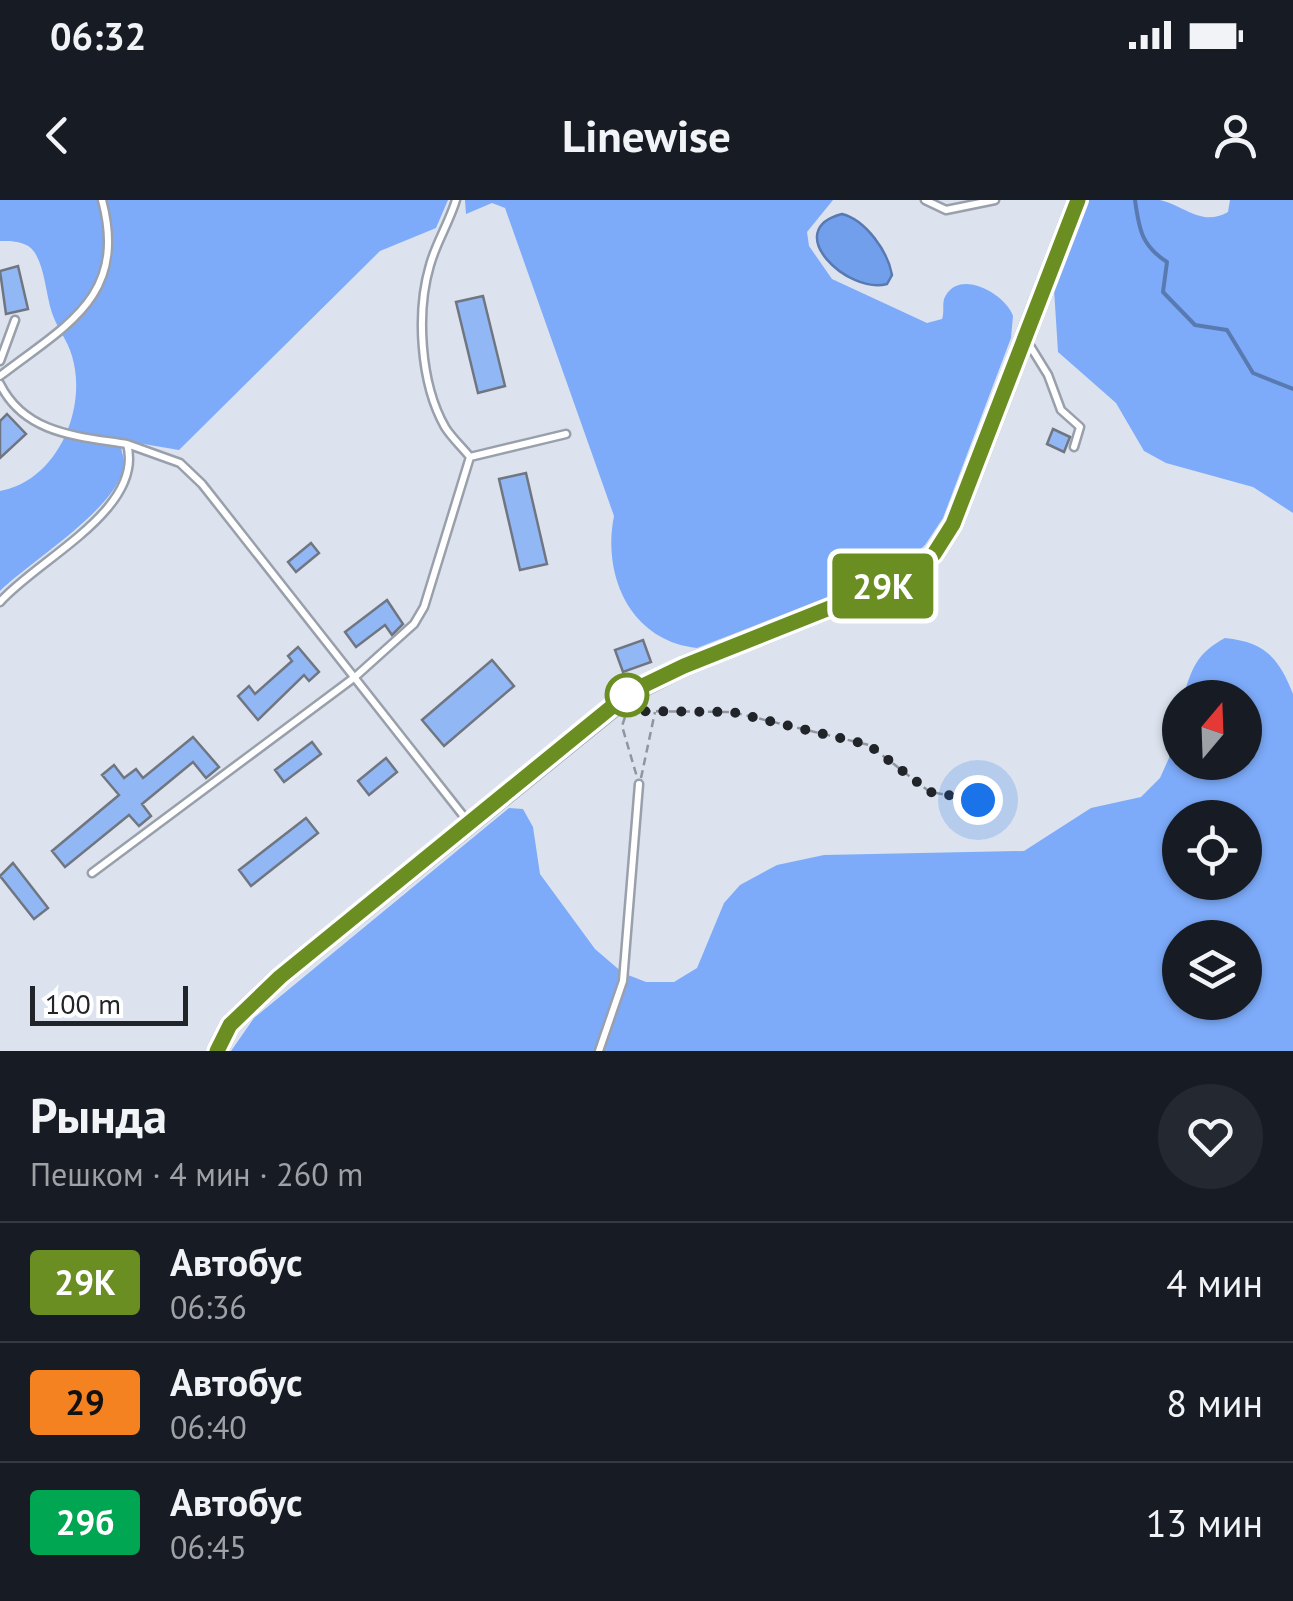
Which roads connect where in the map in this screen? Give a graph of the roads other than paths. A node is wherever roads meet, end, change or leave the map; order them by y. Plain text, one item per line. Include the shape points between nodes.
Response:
1 (102, 200) edge
2 (456, 200) edge
3 (924, 200) edge
4 (995, 200) edge
5 (1078, 200) edge
6 (15, 320) dead end
7 (1024, 336) junction
8 (0, 361) edge
9 (0, 376) edge
10 (0, 384) edge
11 (566, 434) dead end
12 (127, 444) junction
13 (1074, 447) dead end
14 (470, 456) junction
15 (0, 602) edge
16 (355, 677) junction
17 (640, 784) road end
18 (471, 825) junction
19 (92, 872) dead end
20 (217, 1051) edge
21 (599, 1051) edge

1 - 9 lane via 106,256 97,294
2 - 14 lane via 429,268 424,348 445,427
3 - 4 lane via 946,210
5 - 7 main road
6 - 8 lane
7 - 13 lane via 1060,410 1080,427
7 - 18 main road via 953,524 910,576 644,684
10 - 12 lane via 38,425
11 - 14 lane
12 - 15 lane via 129,476 107,508
12 - 16 lane via 192,473
14 - 16 lane via 424,607
16 - 18 lane
16 - 19 lane
17 - 21 lane via 625,969
18 - 20 main road via 261,994 230,1025

